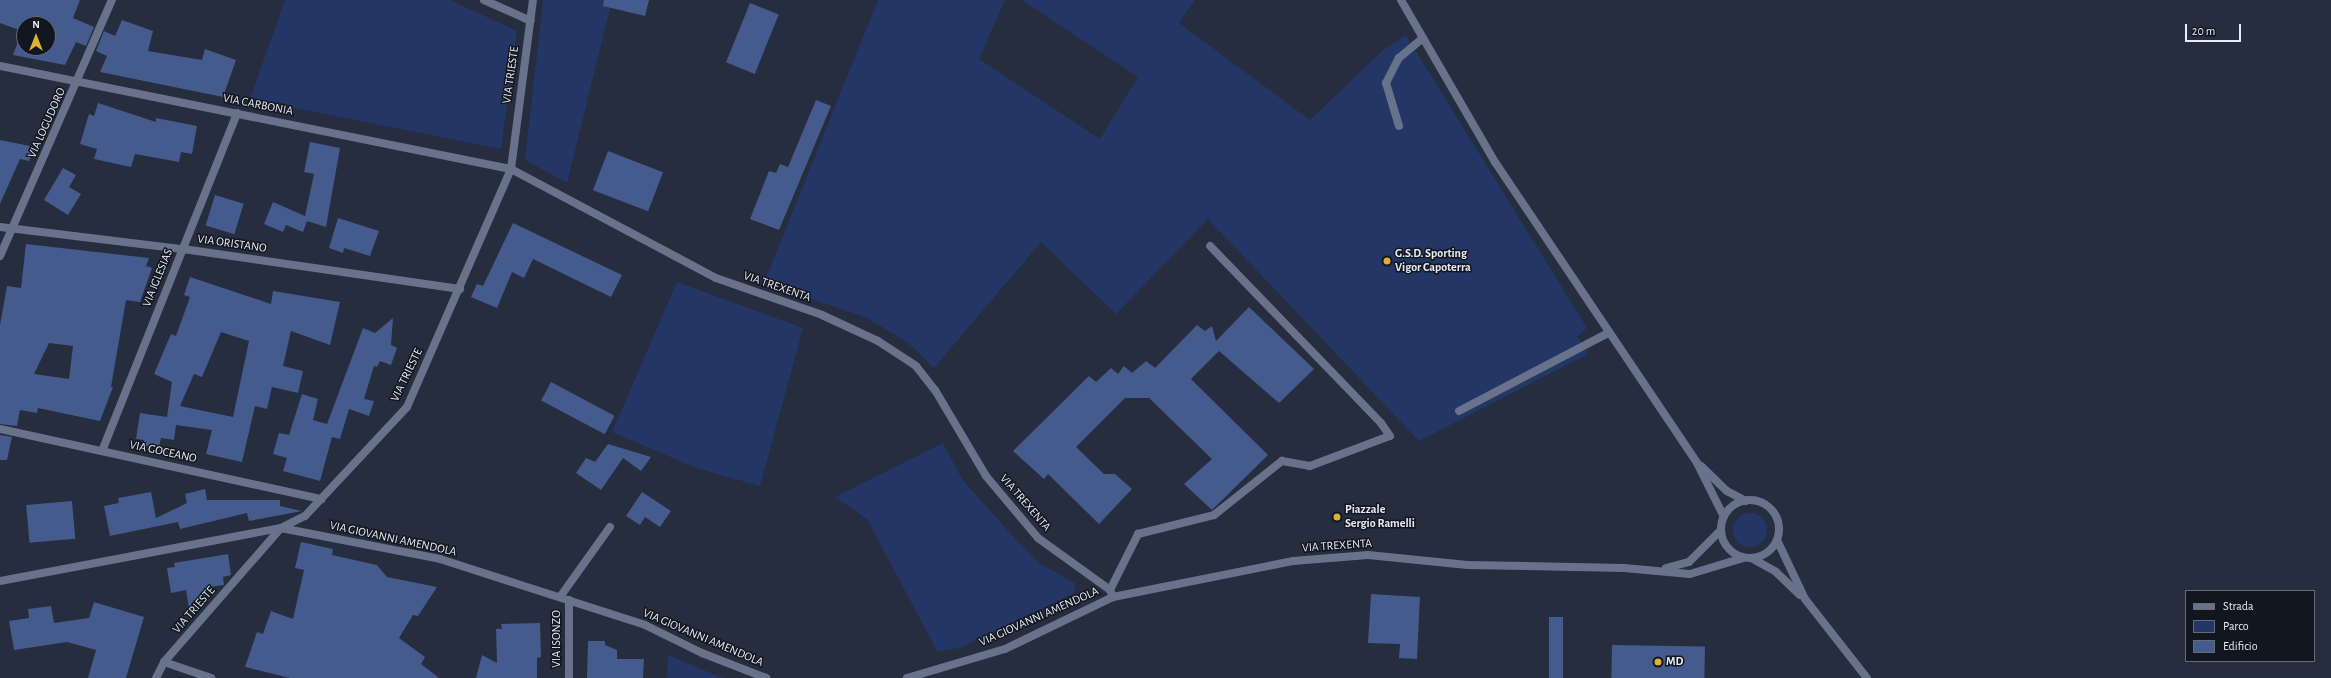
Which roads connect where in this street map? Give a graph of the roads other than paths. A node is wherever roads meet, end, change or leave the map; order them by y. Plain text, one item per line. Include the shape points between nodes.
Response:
1 (112, 0) edge
2 (484, 0) edge
3 (532, 0) edge
4 (1401, 0) edge
5 (530, 21) junction
6 (1424, 38) junction
7 (0, 66) edge
8 (79, 81) junction
9 (237, 113) junction
10 (1399, 126) dead end
11 (511, 168) junction
12 (0, 227) edge
13 (12, 229) junction
14 (1210, 246) dead end
15 (183, 249) junction
16 (0, 256) edge
17 (460, 289) junction
18 (1608, 333) junction
19 (1459, 411) dead end
20 (0, 429) edge
21 (102, 451) junction
22 (1697, 463) junction
23 (322, 499) junction
24 (1746, 501) junction
25 (1724, 517) junction
26 (610, 527) dead end
27 (280, 528) junction
28 (1721, 530) junction
29 (1777, 540) junction
30 (1744, 558) junction
31 (1753, 558) junction
32 (1654, 569) junction
33 (0, 581) edge
34 (1111, 594) junction
35 (560, 597) junction
36 (1804, 599) junction
37 (569, 600) junction
38 (164, 662) junction
39 (156, 678) edge
40 (211, 678) edge
41 (569, 678) edge
42 (766, 678) edge
43 (907, 678) edge
44 (1867, 678) edge

1 - 8 street, VIA LOGUDORO
2 - 5 street
3 - 5 street, VIA TRIESTE
4 - 6 street
5 - 11 street, VIA TRIESTE
6 - 10 street via 1398,58 1386,83
6 - 18 street via 1495,162
7 - 8 street, VIA CARBONIA
8 - 9 street, VIA CARBONIA
8 - 13 street, VIA LOGUDORO
9 - 11 street, VIA CARBONIA
9 - 15 street, VIA IGLESIAS
11 - 17 street, VIA TRIESTE
11 - 34 street, VIA TREXENTA via 716,278 822,315 878,341 916,366 935,390 986,476 1038,538
12 - 13 street, VIA ORISTANO
13 - 15 street, VIA ORISTANO
13 - 16 street, VIA LOGUDORO
14 - 34 street via 1381,423 1390,436 1310,466 1282,461 1214,515 1138,534
15 - 17 street, VIA ORISTANO
15 - 21 street, VIA IGLESIAS
17 - 23 street, VIA TRIESTE via 408,407
18 - 19 street
18 - 22 street
20 - 21 street, VIA GOCEANO
21 - 23 street, VIA GOCEANO
22 - 24 street via 1728,491
22 - 25 street
23 - 27 street, VIA TRIESTE via 304,516
24 - 25 street via 1734,505
24 - 29 street via 1763,503 1771,509 1779,526
25 - 28 street
26 - 35 street
27 - 33 street, VIA GIOVANNI AMENDOLA
27 - 35 street, VIA GIOVANNI AMENDOLA via 440,559
27 - 38 street, VIA TRIESTE
28 - 30 street via 1728,548
28 - 32 street via 1689,562
29 - 31 street via 1770,551
29 - 36 street
30 - 31 street
30 - 32 street via 1690,574
31 - 36 street via 1776,572
32 - 34 street, VIA TREXENTA via 1468,565 1368,555 1243,570
34 - 43 street, VIA GIOVANNI AMENDOLA via 1005,649
35 - 37 street, VIA GIOVANNI AMENDOLA
36 - 44 street
37 - 41 street, VIA ISONZO
37 - 42 street, VIA GIOVANNI AMENDOLA via 645,625 702,653
38 - 39 street, VIA TRIESTE
38 - 40 street

